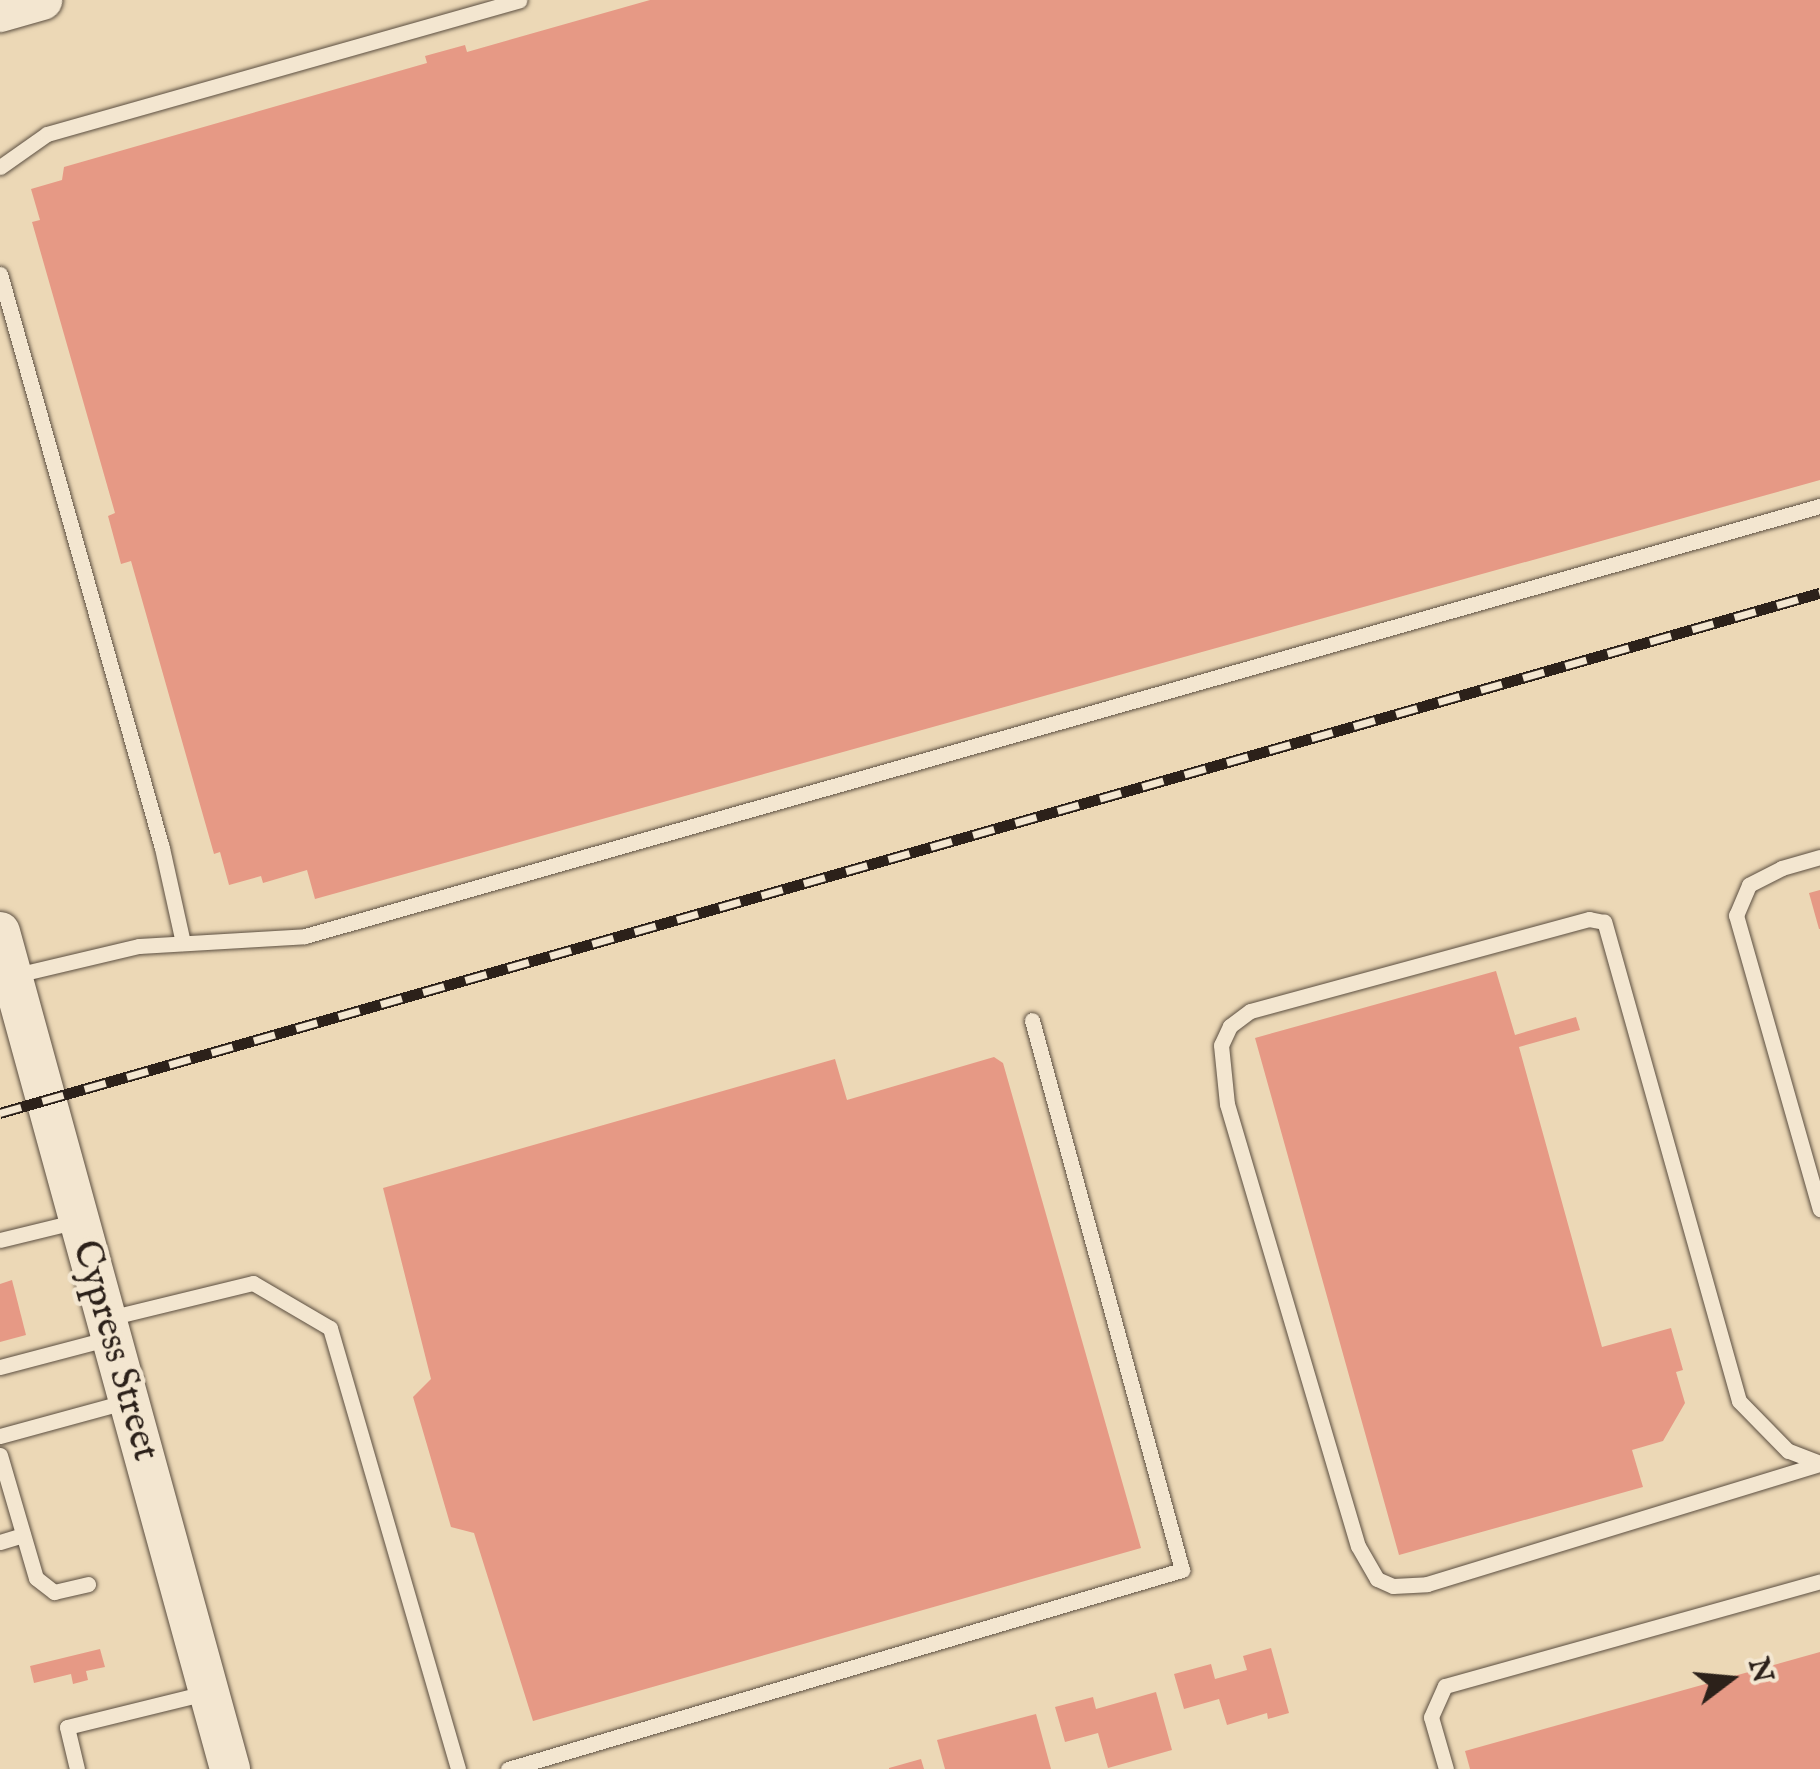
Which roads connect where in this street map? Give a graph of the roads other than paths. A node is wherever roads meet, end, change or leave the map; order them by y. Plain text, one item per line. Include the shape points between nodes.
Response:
1 (42, 0) edge
2 (519, 0) edge
3 (0, 12) edge
4 (0, 167) edge
5 (0, 274) edge
6 (1820, 506) edge
7 (1820, 857) edge
8 (0, 932) edge
9 (183, 944) junction
10 (11, 1000) edge
11 (1032, 1020) dead end
12 (1820, 1209) edge
13 (78, 1221) junction
14 (0, 1240) edge
15 (108, 1328) junction
16 (0, 1367) edge
17 (128, 1401) junction
18 (0, 1436) edge
19 (0, 1455) edge
20 (1820, 1463) edge
21 (24, 1535) junction
22 (0, 1542) edge
23 (1820, 1581) edge
24 (88, 1584) dead end
25 (209, 1692) junction
26 (77, 1769) edge
27 (230, 1769) edge
28 (458, 1769) edge
29 (508, 1769) edge
30 (1446, 1769) edge

1 - 3 street
2 - 4 lane via 46,134
5 - 9 lane via 157,829
6 - 9 lane via 305,936
7 - 12 lane via 1749,885 1736,915
8 - 10 street, Cypress Street
9 - 10 lane via 139,946
10 - 13 street, Cypress Street
11 - 29 lane via 1182,1570
13 - 14 lane
13 - 15 street, Cypress Street
15 - 16 lane
15 - 17 street, Cypress Street
15 - 28 lane via 253,1284 330,1328
17 - 18 lane
17 - 25 street, Cypress Street
19 - 21 lane
20 - 20 lane via 1788,1450 1739,1401 1604,922 1589,919 1250,1010 1230,1026 1221,1044 1226,1104 1358,1546 1376,1579 1393,1586 1427,1584
21 - 22 lane
21 - 24 lane via 45,1588
23 - 30 lane via 1445,1686 1431,1717
25 - 26 lane via 66,1727
25 - 27 street, Cypress Street

